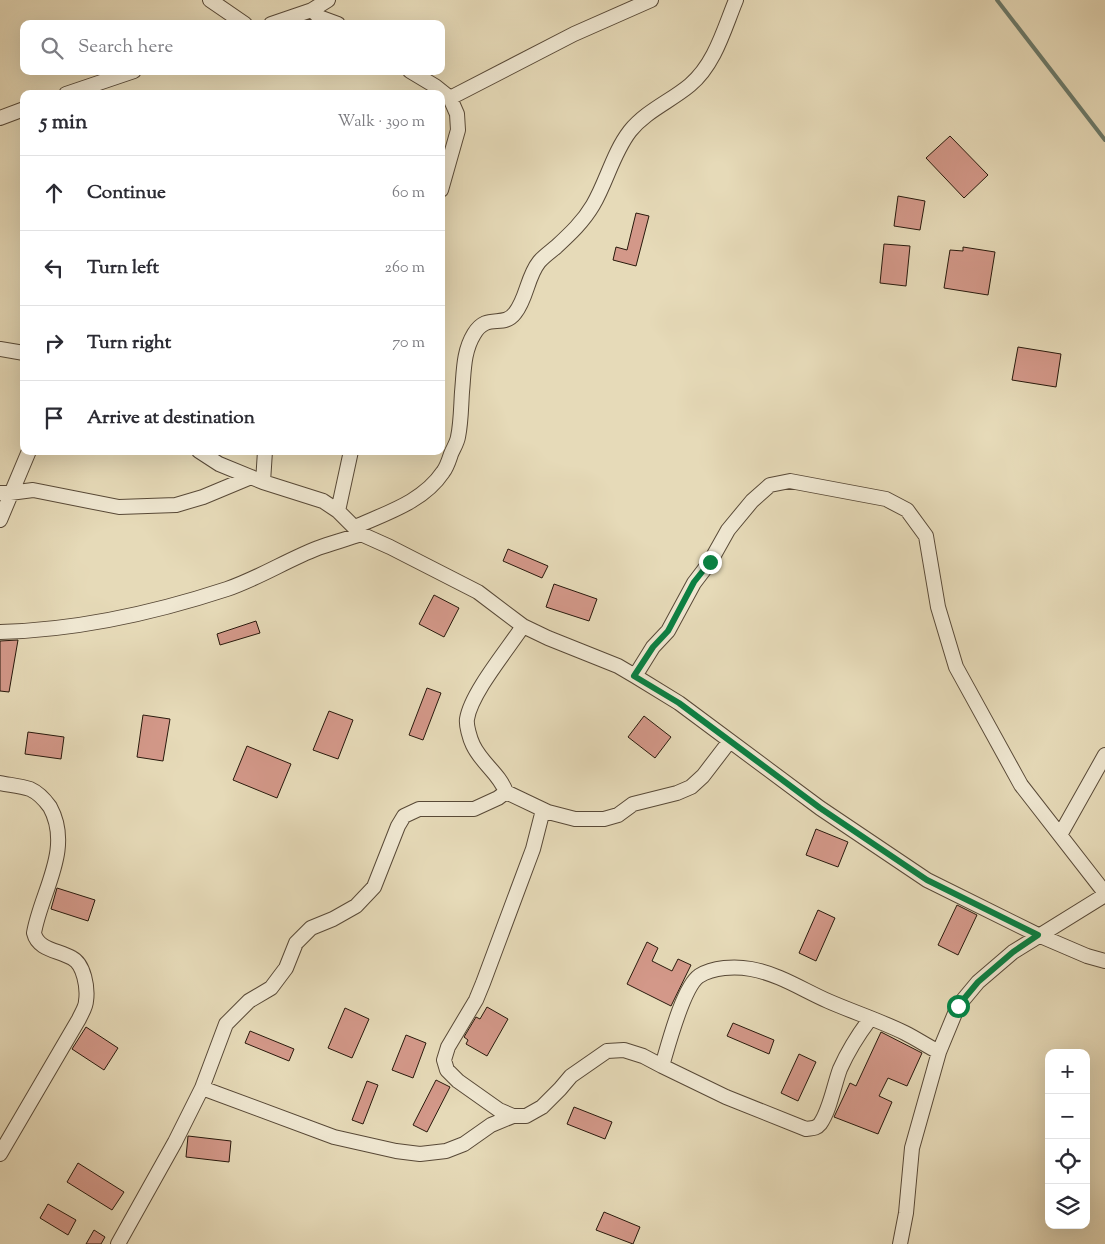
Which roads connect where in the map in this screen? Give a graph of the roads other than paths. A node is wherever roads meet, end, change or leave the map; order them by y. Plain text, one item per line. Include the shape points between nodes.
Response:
1 (210, 0) edge
2 (328, 0) edge
3 (651, 0) edge
4 (736, 0) edge
5 (312, 10) junction
6 (240, 20) edge
7 (283, 20) edge
8 (327, 20) edge
9 (122, 75) edge
10 (417, 75) edge
11 (78, 90) edge
12 (440, 90) edge
13 (445, 94) edge
14 (450, 98) junction
15 (20, 110) edge
16 (0, 118) edge
17 (445, 168) edge
18 (0, 349) edge
19 (20, 352) edge
20 (27, 455) edge
21 (205, 455) edge
22 (264, 455) edge
23 (349, 455) edge
24 (257, 479) junction
25 (5, 493) edge
26 (338, 511) junction
27 (0, 520) edge
28 (358, 531) junction
29 (523, 626) junction
30 (0, 632) edge
31 (634, 676) junction
32 (730, 742) junction
33 (1105, 755) edge
34 (0, 784) edge
35 (506, 792) junction
36 (543, 810) junction
37 (1060, 835) junction
38 (1105, 894) edge
39 (1038, 935) junction
40 (1105, 961) edge
41 (870, 1019) junction
42 (938, 1052) junction
43 (662, 1066) junction
44 (202, 1088) junction
45 (513, 1116) junction
46 (0, 1154) edge
47 (118, 1244) edge
48 (900, 1244) edge

1 - 6 street
2 - 5 street
3 - 14 street via 574,34
4 - 28 street via 703,72 630,131 590,210 576,228 539,262 514,315 509,320 483,324 469,343 464,359 458,438 444,471 424,492
5 - 7 street
5 - 8 street
9 - 11 street
10 - 12 street
13 - 14 street
14 - 17 street via 457,114 458,130
15 - 16 street
18 - 19 street
20 - 25 street
21 - 24 street
22 - 24 street
23 - 26 street
24 - 25 street via 176,505 119,506 33,490
24 - 26 street via 323,501
25 - 27 street
26 - 28 street
28 - 29 street via 478,592
28 - 30 street via 229,588 163,607 93,624
29 - 31 street via 618,666
29 - 35 street via 477,694 467,720 472,743 502,781
31 - 32 street via 686,708
31 - 37 street via 668,631 694,582 728,530 770,485 790,481 886,499 907,510 926,536 938,607 956,667 1021,785
32 - 36 street via 691,787 633,804 618,815 604,819 575,819
32 - 39 street via 927,880
33 - 37 street
34 - 46 street via 31,790 45,799 54,815 58,850 34,933 35,940 74,958 86,984 86,1002 70,1036
35 - 36 street
35 - 44 street via 474,809 419,809 404,816 374,887 356,906 311,928 296,943 286,968 271,988 249,1001 226,1024
36 - 45 street via 533,848 476,1000 448,1046 444,1060 447,1070 458,1082
37 - 38 street
38 - 39 street
39 - 40 street
39 - 42 street via 978,982 958,1006
41 - 42 street
41 - 43 street via 776,976 750,968 727,967 698,976 689,986
41 - 43 street via 840,1068 823,1117 814,1128 800,1127 726,1098
42 - 48 street via 912,1148
43 - 45 street via 624,1050 607,1052 571,1076 542,1107 526,1116
44 - 45 street via 334,1136 420,1154 446,1151 464,1144 491,1125
44 - 47 street

